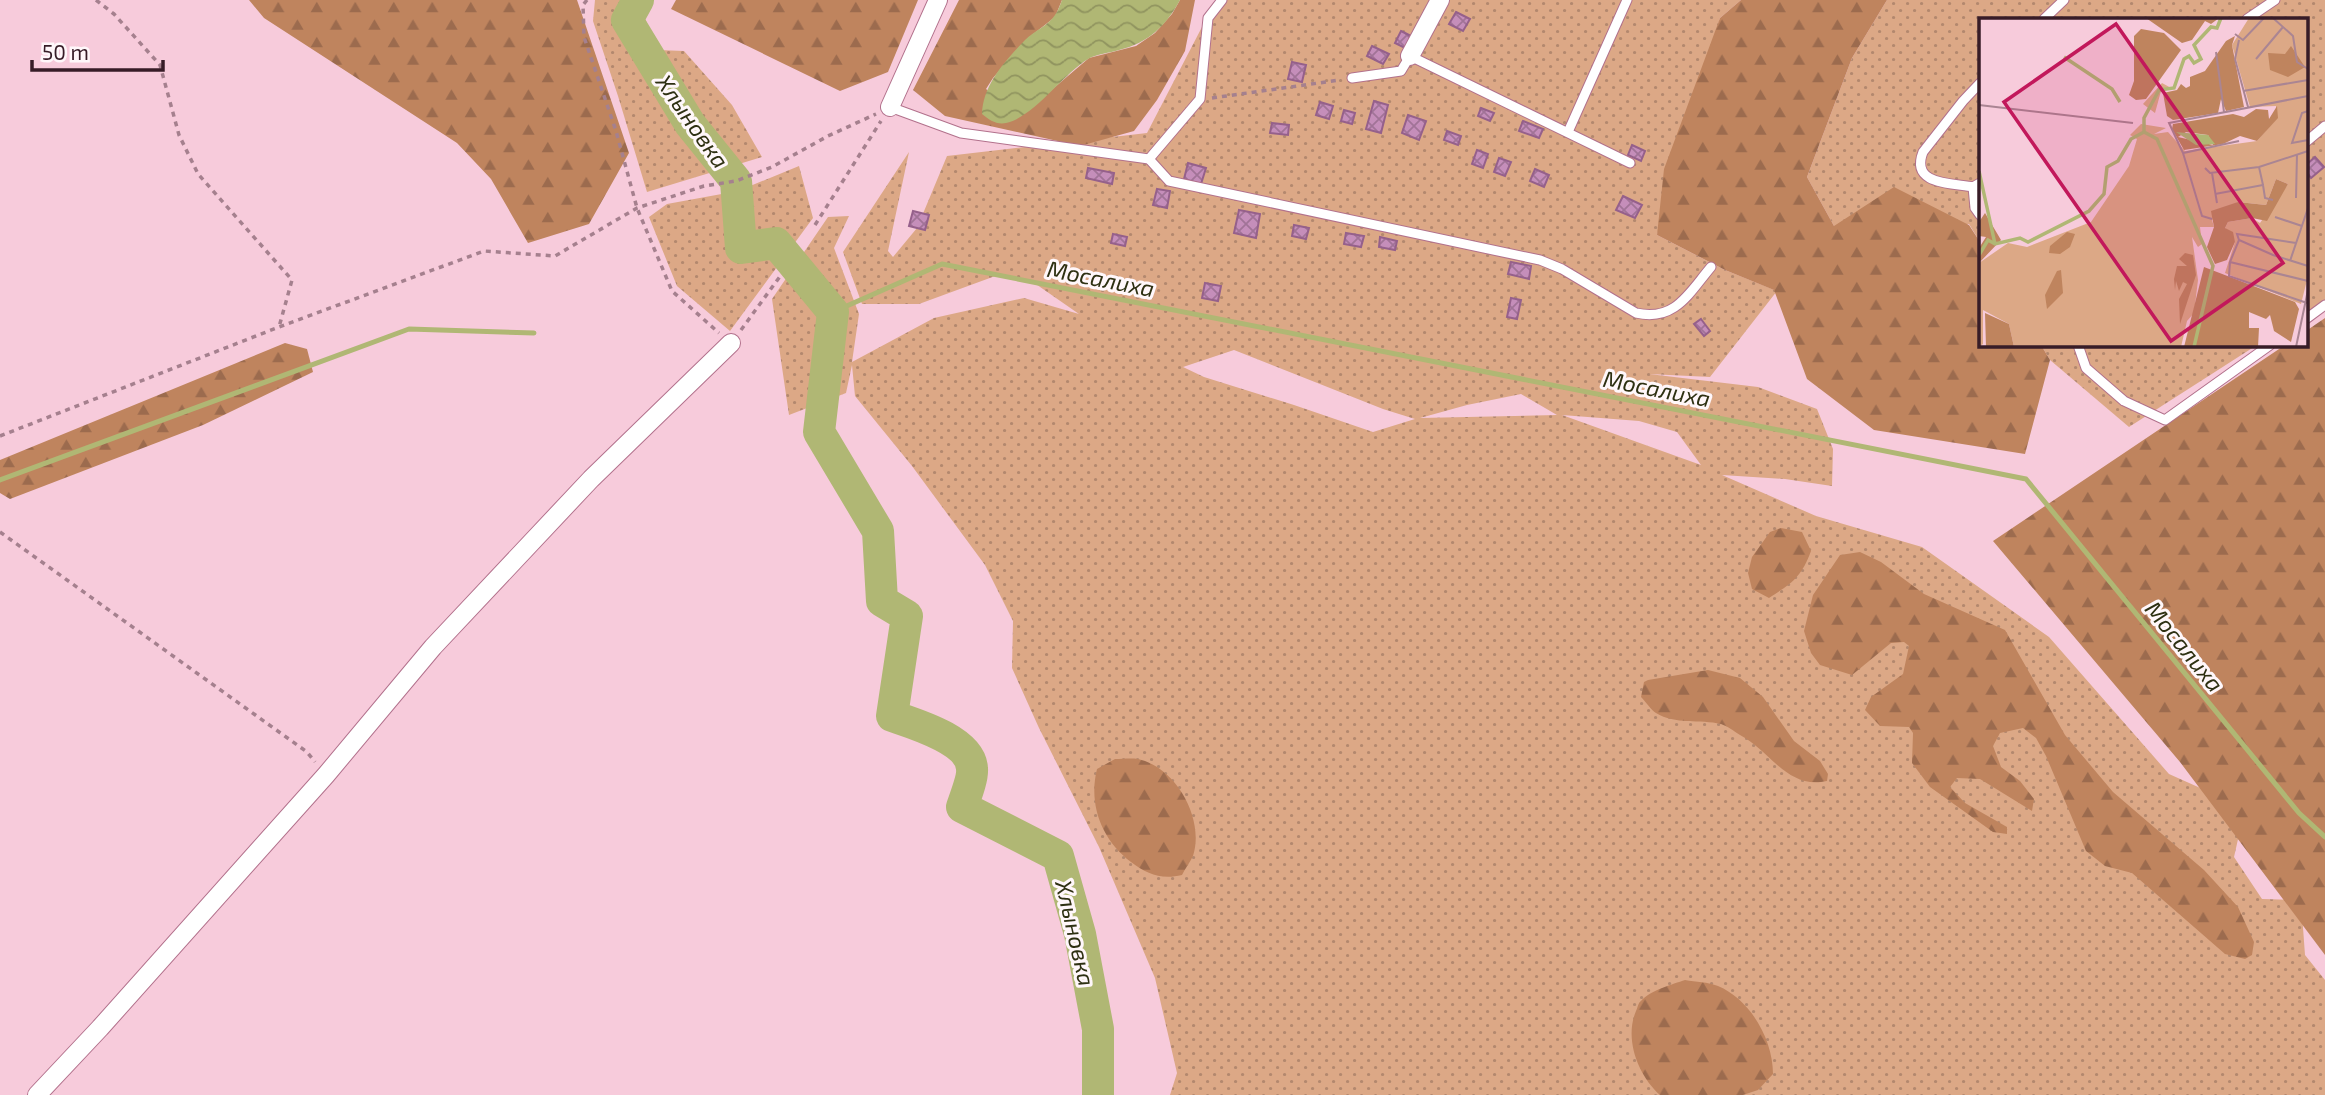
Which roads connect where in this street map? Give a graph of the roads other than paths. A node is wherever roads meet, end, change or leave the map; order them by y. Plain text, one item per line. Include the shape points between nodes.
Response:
1 (938, 0) edge
2 (1222, 0) edge
3 (1440, 0) edge
4 (1627, 0) edge
5 (2064, 0) edge
6 (2275, 0) edge
7 (2045, 18) edge
8 (2248, 18) edge
9 (1410, 56) junction
10 (1352, 78) road end
11 (1979, 84) edge
12 (890, 107) joint
13 (2325, 125) edge
14 (1568, 132) junction
15 (2308, 140) edge
16 (1149, 159) junction
17 (1630, 163) dead end
18 (1976, 185) edge
19 (1979, 214) edge
20 (1711, 268) dead end
21 (2325, 305) edge
22 (2308, 318) edge
23 (731, 343) road end
24 (2078, 346) edge
25 (2269, 346) edge
26 (37, 1095) edge

1 - 12 street
2 - 16 lane via 1208,18 1200,100
3 - 9 street
4 - 14 lane
5 - 7 lane
6 - 8 lane
9 - 10 lane via 1401,71
9 - 14 lane
11 - 18 lane via 1919,161 1920,170 1933,180
12 - 16 lane via 961,133
13 - 15 lane
14 - 17 lane
16 - 20 lane via 1169,181 1540,260 1649,316 1673,310
18 - 19 lane
21 - 22 lane
23 - 26 street via 591,479 443,637 326,775
24 - 25 lane via 2086,368 2124,401 2165,420

